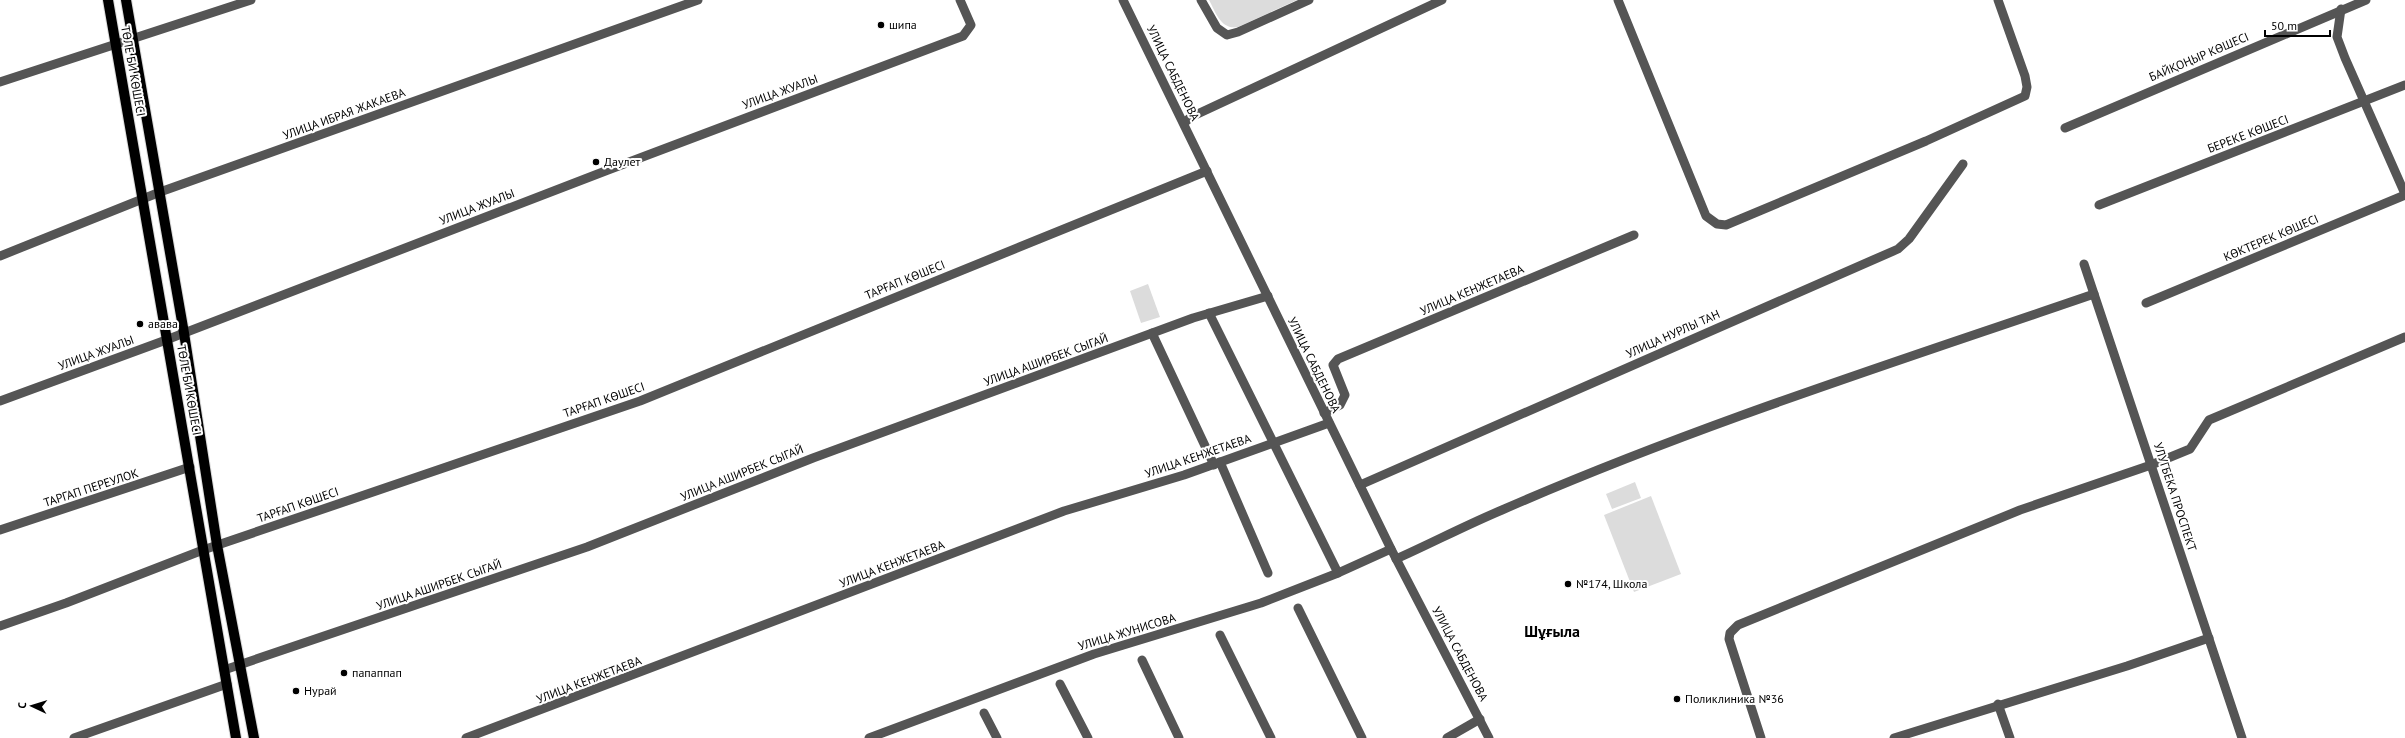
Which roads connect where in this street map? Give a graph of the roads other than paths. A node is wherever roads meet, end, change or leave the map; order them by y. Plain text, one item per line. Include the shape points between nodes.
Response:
1 (108, 0) edge
2 (126, 0) edge
3 (251, 0) edge
4 (698, 0) edge
5 (960, 0) edge
6 (1123, 0) edge
7 (1201, 0) edge
8 (1309, 0) edge
9 (1442, 0) edge
10 (1618, 0) edge
11 (1998, 0) edge
12 (2366, 0) edge
13 (2341, 9) junction
14 (133, 38) junction
15 (115, 44) junction
16 (0, 82) edge
17 (2405, 85) edge
18 (2364, 102) junction
19 (1184, 123) junction
20 (2065, 128) dead end
21 (1963, 164) dead end
22 (1207, 171) junction
23 (160, 192) junction
24 (2405, 194) edge
25 (143, 199) junction
26 (2100, 205) dead end
27 (1634, 235) dead end
28 (0, 256) edge
29 (2084, 264) dead end
30 (2094, 294) junction
31 (1268, 296) junction
32 (2146, 303) dead end
33 (1209, 313) junction
34 (184, 333) junction
35 (1152, 333) junction
36 (2405, 337) edge
37 (166, 340) junction
38 (0, 401) edge
39 (1324, 413) junction
40 (1329, 423) junction
41 (1274, 443) junction
42 (1217, 464) junction
43 (2151, 465) junction
44 (190, 467) junction
45 (1360, 485) junction
46 (0, 530) edge
47 (217, 545) junction
48 (1391, 549) junction
49 (203, 550) junction
50 (1396, 559) junction
51 (1268, 573) dead end
52 (1338, 573) junction
53 (1298, 608) dead end
54 (0, 626) edge
55 (1220, 635) dead end
56 (2209, 638) junction
57 (1142, 660) dead end
58 (239, 665) junction
59 (224, 670) junction
60 (227, 684) junction
61 (1060, 684) dead end
62 (1998, 704) junction
63 (984, 713) dead end
64 (1480, 719) junction
65 (74, 738) edge
66 (236, 738) edge
67 (254, 738) edge
68 (466, 738) edge
69 (869, 738) edge
70 (997, 738) edge
71 (1088, 738) edge
72 (1179, 738) edge
73 (1271, 738) edge
74 (1362, 738) edge
75 (1448, 738) edge
76 (1489, 738) edge
77 (1761, 738) edge
78 (1894, 738) edge
79 (2010, 738) edge
80 (2242, 738) edge

1 - 15 main road, ТӨЛЕ БИ КӨШЕСІ
2 - 14 main road, ТӨЛЕ БИ КӨШЕСІ
3 - 14 street
4 - 23 street, УЛИЦА ИБРАЯ ЖАКАЕВА
5 - 34 street, УЛИЦА ЖУАЛЫ via 971,25 963,36
6 - 19 street, УЛИЦА САБДЕНОВА
7 - 8 street via 1217,28 1226,35
9 - 19 street
10 - 11 street via 1706,216 1717,224 1726,225 1926,141 2025,96 2025,76
12 - 13 street, БАЙҚОҢЫР КӨШЕСІ
13 - 18 street via 2337,37
13 - 20 street, БАЙҚОҢЫР КӨШЕСІ
14 - 15 street
14 - 23 main road, ТӨЛЕ БИ КӨШЕСІ
15 - 16 street
15 - 25 main road, ТӨЛЕ БИ КӨШЕСІ
17 - 18 street, БЕРЕКЕ КӨШЕСІ
18 - 24 street
18 - 26 street, БЕРЕКЕ КӨШЕСІ
19 - 22 street, УЛИЦА САБДЕНОВА
21 - 45 street, УЛИЦА НУРЛЫ ТАН via 1909,239 1898,249
22 - 31 street, УЛИЦА САБДЕНОВА
22 - 47 street, ТАРҒАП КӨШЕСІ via 640,401
23 - 25 street, УЛИЦА ИБРАЯ ЖАКАЕВА
23 - 34 main road, ТӨЛЕ БИ КӨШЕСІ
24 - 32 street, КӨКТЕРЕК КӨШЕСІ
25 - 28 street, УЛИЦА ИБРАЯ ЖАКАЕВА
25 - 37 main road, ТӨЛЕ БИ КӨШЕСІ
27 - 39 street, УЛИЦА КЕНЖЕТАЕВА via 1338,359 1333,366 1345,396 1340,405
29 - 30 street, УЛУГБЕКА ПРОСПЕКТ
30 - 43 street, УЛУГБЕКА ПРОСПЕКТ
30 - 50 street via 1769,406 1658,448 1502,510
31 - 33 street, УЛИЦА АШИРБЕК СЫГАЙ
31 - 39 street, УЛИЦА САБДЕНОВА
33 - 35 street, УЛИЦА АШИРБЕК СЫГАЙ
33 - 41 street
34 - 37 street, УЛИЦА ЖУАЛЫ
34 - 47 main road, ТӨЛЕ БИ КӨШЕСІ
35 - 42 street
35 - 58 street, УЛИЦА АШИРБЕК СЫГАЙ via 813,458 587,547
36 - 43 street via 2209,420 2190,449
37 - 38 street, УЛИЦА ЖУАЛЫ
37 - 44 main road, ТӨЛЕ БИ КӨШЕСІ
39 - 40 street, УЛИЦА САБДЕНОВА
40 - 41 street, УЛИЦА КЕНЖЕТАЕВА
40 - 45 street, УЛИЦА САБДЕНОВА
41 - 42 street, УЛИЦА КЕНЖЕТАЕВА
41 - 52 street
42 - 51 street
42 - 68 street, УЛИЦА КЕНЖЕТАЕВА via 1064,510
43 - 56 street, УЛУГБЕКА ПРОСПЕКТ
43 - 77 street via 2020,510 1738,625 1730,633 1729,639
44 - 46 street, ТАРГАП ПЕРЕУЛОК
44 - 49 main road, ТӨЛЕ БИ КӨШЕСІ
45 - 48 street, УЛИЦА САБДЕНОВА
47 - 49 street, ТАРҒАП КӨШЕСІ
47 - 58 main road, ТӨЛЕ БИ КӨШЕСІ
48 - 50 street, УЛИЦА САБДЕНОВА
48 - 52 street, УЛИЦА ЖУНИСОВА
49 - 54 street, ТАРҒАП КӨШЕСІ
49 - 59 main road, ТӨЛЕ БИ КӨШЕСІ
50 - 64 street, УЛИЦА САБДЕНОВА
52 - 69 street, УЛИЦА ЖУНИСОВА via 1221,616 1094,654
53 - 74 street
55 - 73 street
56 - 62 street via 2127,666
56 - 80 street, УЛУГБЕКА ПРОСПЕКТ
57 - 72 street
58 - 59 street, УЛИЦА АШИРБЕК СЫГАЙ
58 - 67 main road, ТӨЛЕ БИ КӨШЕСІ
59 - 60 main road, ТӨЛЕ БИ КӨШЕСІ
60 - 65 street
60 - 66 main road, ТӨЛЕ БИ КӨШЕСІ
61 - 71 street
62 - 78 street
62 - 79 street
63 - 70 street
64 - 75 street
64 - 76 street, УЛИЦА САБДЕНОВА

